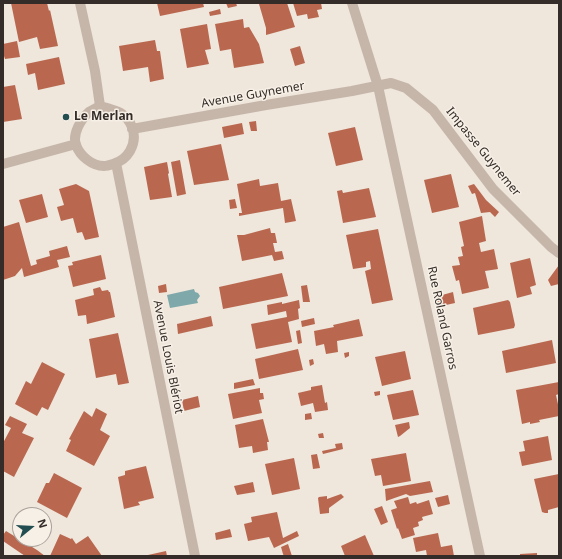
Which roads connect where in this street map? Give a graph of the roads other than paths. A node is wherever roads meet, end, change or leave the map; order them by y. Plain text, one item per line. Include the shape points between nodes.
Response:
1 (80, 3) edge
2 (352, 3) edge
3 (378, 86) junction
4 (100, 106) junction
5 (132, 129) junction
6 (76, 144) junction
7 (116, 163) junction
8 (3, 164) edge
9 (559, 253) edge
10 (195, 556) edge
11 (480, 556) edge

1 - 4 street
2 - 3 street, Rue Roland Garros
3 - 5 street, Avenue Guynemer
3 - 9 street, Impasse Guynemer via 391,83 406,88 433,110 493,189
3 - 11 street, Rue Roland Garros
4 - 5 street via 124,115
4 - 6 street via 84,117 79,124
5 - 7 street via 132,147 128,155
6 - 7 street via 86,159 94,164 104,166
6 - 8 street
7 - 10 street, Avenue Louis Blériot

